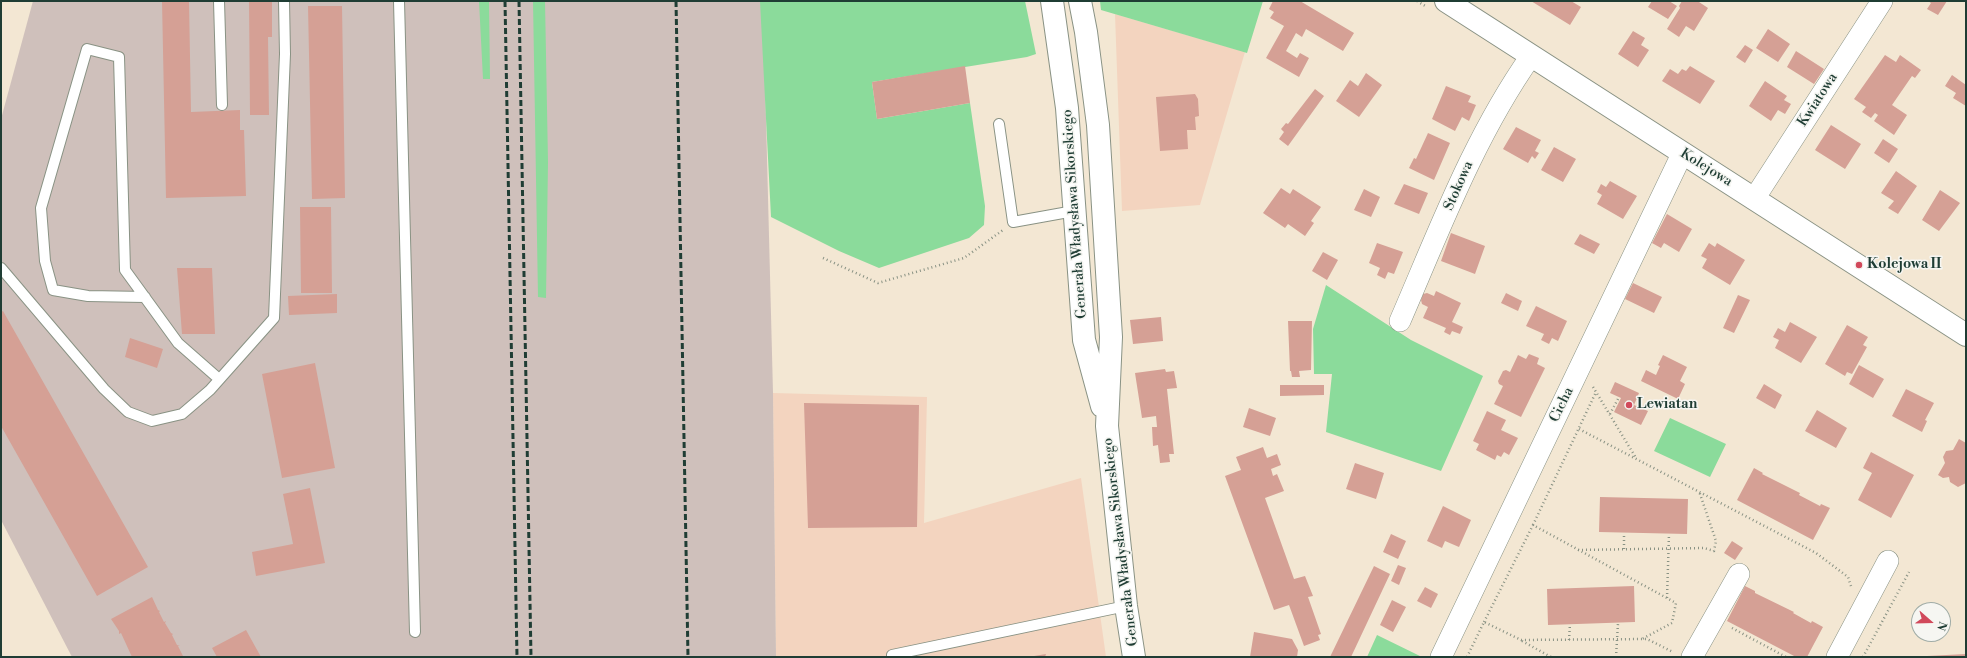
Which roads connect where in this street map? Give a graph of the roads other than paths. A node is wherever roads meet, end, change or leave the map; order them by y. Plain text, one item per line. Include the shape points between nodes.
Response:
1 (219, 1) edge
2 (284, 1) edge
3 (399, 1) edge
4 (1052, 1) edge
5 (1080, 1) edge
6 (1446, 1) edge
7 (1882, 1) edge
8 (1531, 56) junction
9 (222, 105) dead end
10 (999, 124) dead end
11 (1682, 154) junction
12 (1754, 199) junction
13 (1074, 211) junction
14 (1, 268) edge
15 (145, 297) junction
16 (1400, 321) dead end
17 (1966, 335) edge
18 (219, 380) junction
19 (1107, 426) junction
20 (1888, 561) dead end
21 (1739, 574) dead end
22 (1126, 606) junction
23 (415, 632) dead end
24 (892, 655) dead end
25 (1683, 655) edge
26 (1134, 657) edge
27 (1441, 657) edge
28 (1837, 657) edge

1 - 9 lane
2 - 18 lane via 285,54 274,318
3 - 23 lane
4 - 13 main road, Generała Władysława Sikorskiego via 1067,108
5 - 19 main road, Generała Władysława Sikorskiego via 1098,125 1111,337
6 - 8 main road, Kolejowa
7 - 12 street, Kwiatowa
8 - 11 main road, Kolejowa
8 - 16 street, Stokowa via 1512,83 1471,159
10 - 13 lane via 1013,222
11 - 12 main road, Kolejowa
11 - 27 street, Cicha
12 - 17 main road, Kolejowa
13 - 19 main road, Generała Władysława Sikorskiego via 1084,340
14 - 18 lane via 104,389 128,412 152,421 182,414
15 - 15 lane via 125,270 119,57 87,49 41,208 45,261 53,290 88,296
15 - 18 lane via 178,343
19 - 22 main road, Generała Władysława Sikorskiego
20 - 28 street
21 - 25 street via 1714,618
22 - 24 lane
22 - 26 main road, Generała Władysława Sikorskiego

